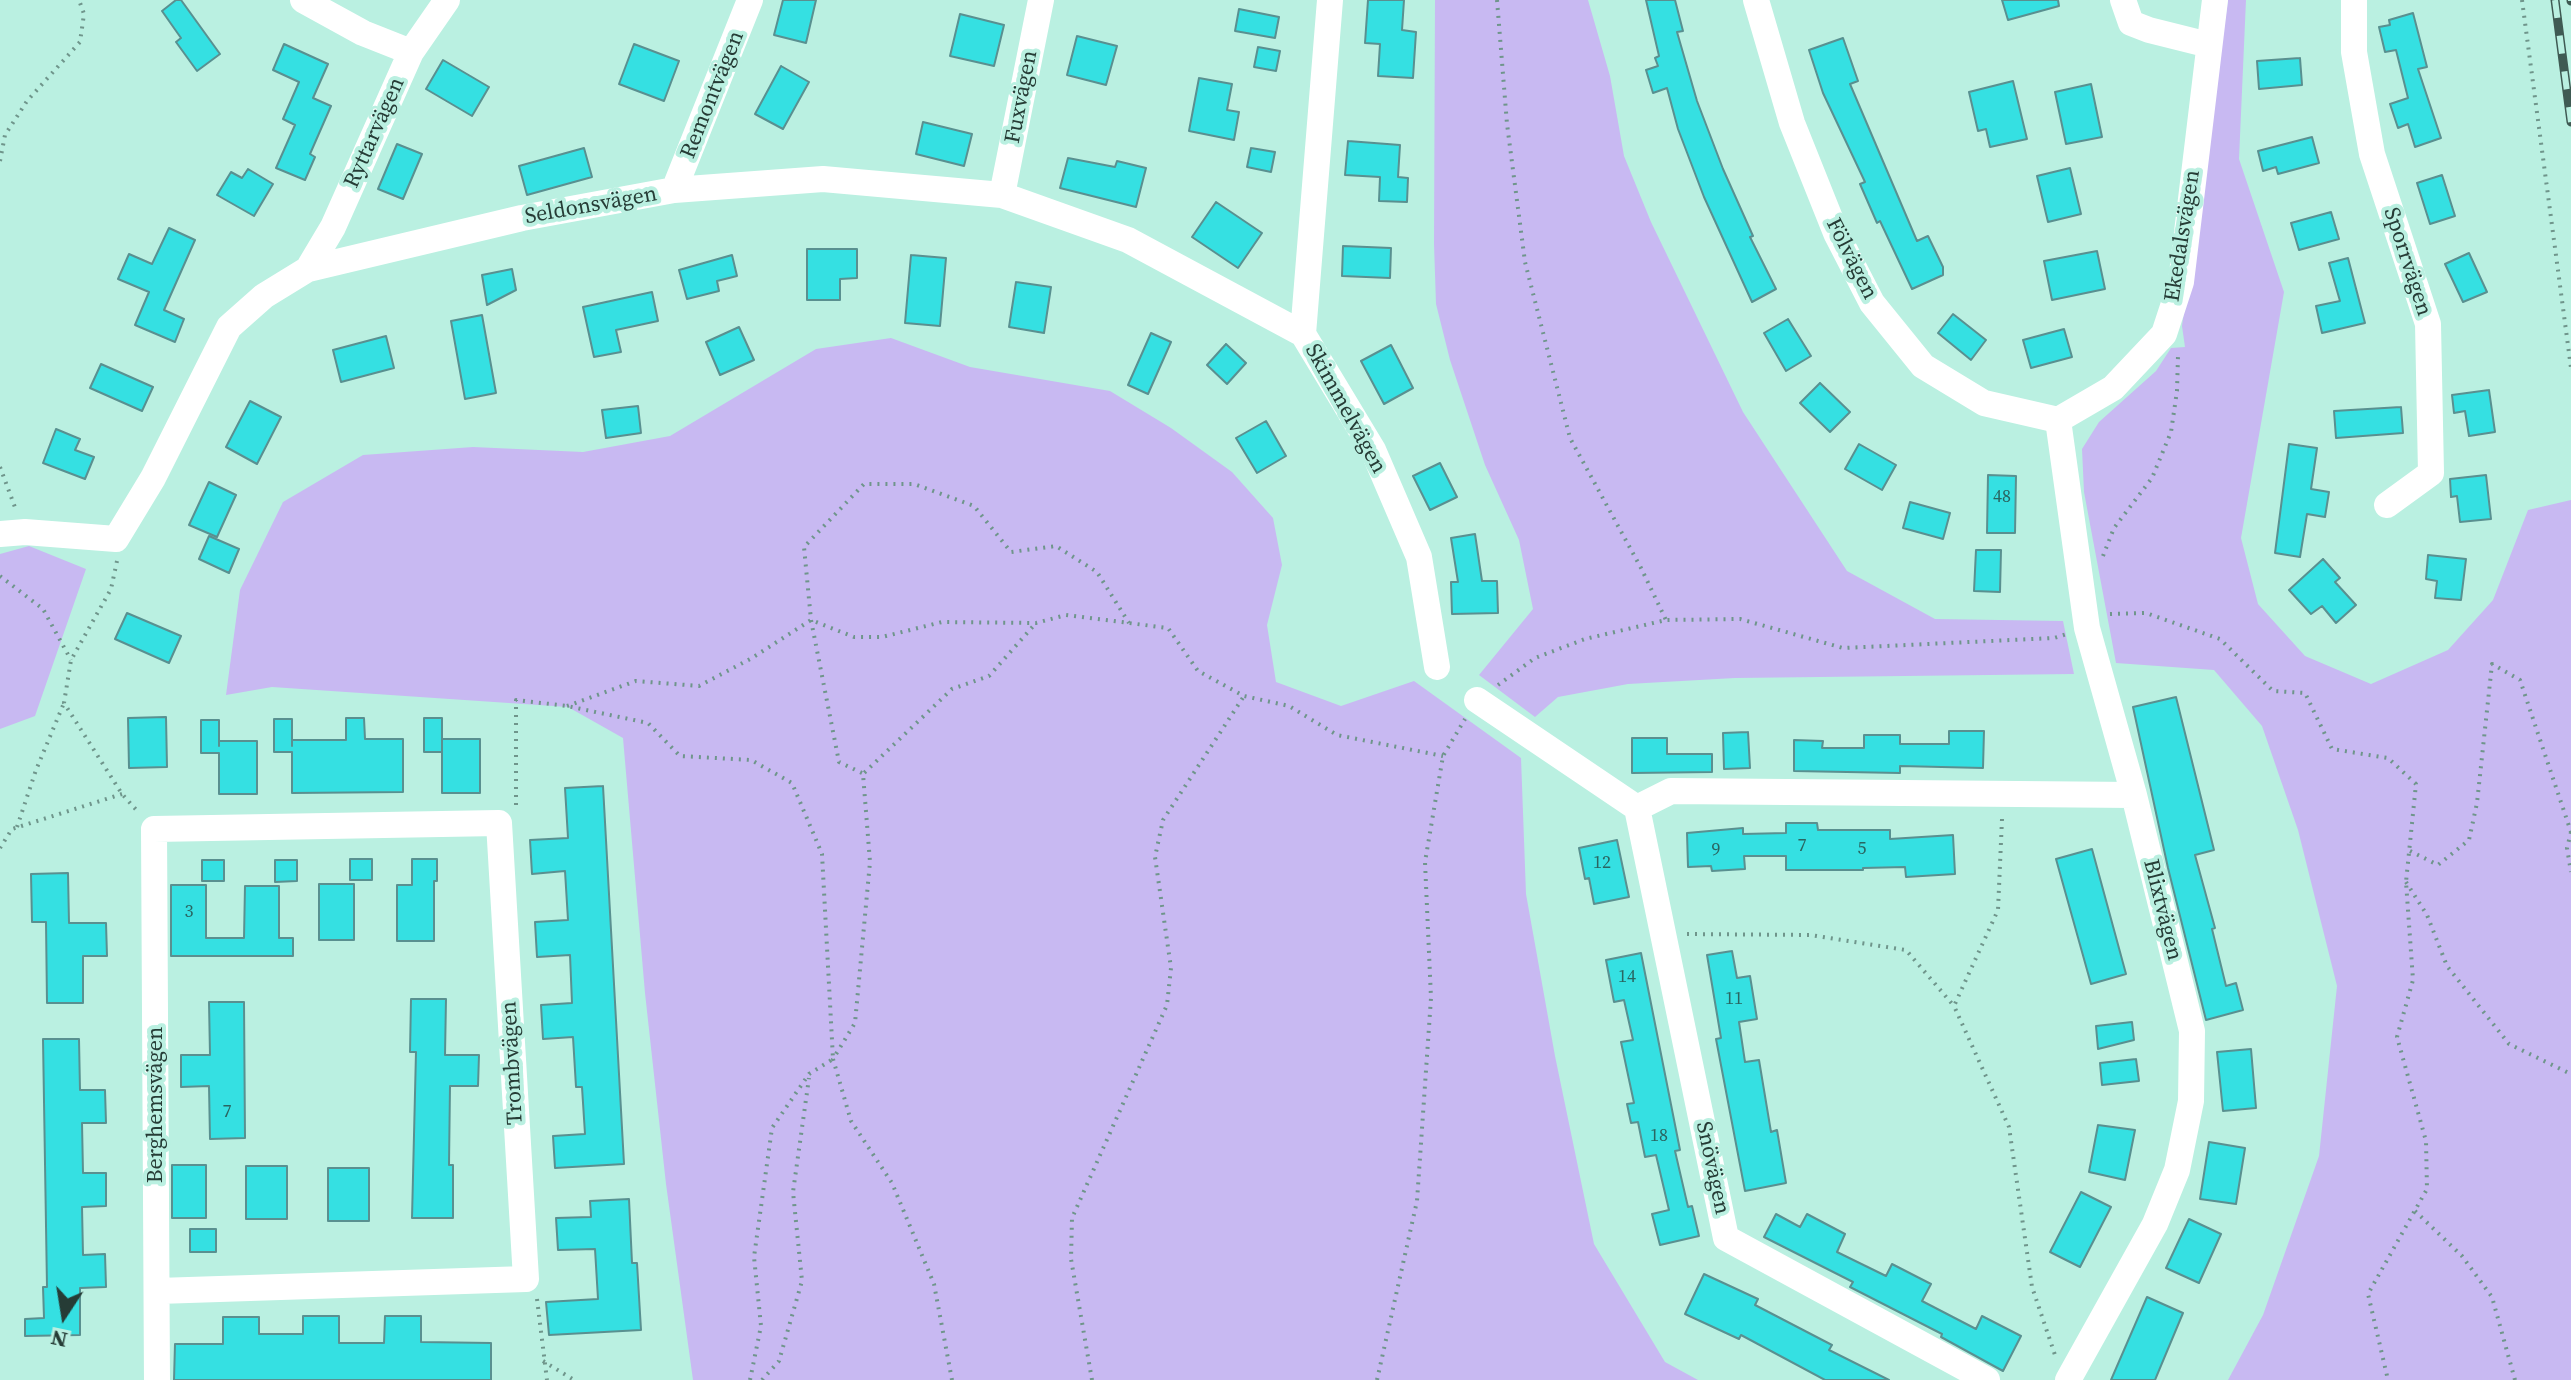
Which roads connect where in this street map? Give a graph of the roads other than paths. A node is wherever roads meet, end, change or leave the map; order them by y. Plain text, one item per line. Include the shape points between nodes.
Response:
1 (303, 0) edge
2 (447, 0) edge
3 (750, 0) edge
4 (1041, 0) edge
5 (1330, 0) edge
6 (1756, 0) edge
7 (2123, 0) edge
8 (2215, 0) edge
9 (2354, 0) edge
10 (2209, 45) junction
11 (411, 52) junction
12 (674, 190) junction
13 (1002, 195) junction
14 (308, 269) junction
15 (1303, 334) junction
16 (2058, 420) junction
17 (2387, 505) dead end
18 (12, 533) edge
19 (1437, 667) dead end
20 (1477, 700) road end
21 (2134, 795) junction
22 (1637, 808) junction
23 (499, 823) joint
24 (158, 1291) junction
25 (157, 1380) edge
26 (1987, 1380) edge
27 (2068, 1380) edge

1 - 11 street
2 - 11 street, Ryttarvägen
3 - 12 street, Remontvägen
4 - 13 street, Fuxvägen
5 - 15 street, Skimmelvägen
6 - 16 street, Fölvägen via 1792,123 1836,233 1872,303 1923,366 1984,403
7 - 10 street via 2131,23
8 - 10 street, Ekedalsvägen
9 - 17 street, Sporrvägen via 2354,52 2372,154 2428,324 2431,473
10 - 16 street, Ekedalsvägen via 2181,282 2164,334 2113,388
11 - 14 street, Ryttarvägen via 333,227
12 - 13 street, Seldonsvägen via 823,179
12 - 14 street, Seldonsvägen via 522,218
13 - 15 street, Seldonsvägen via 1128,240
14 - 18 street, Seldonsvägen via 264,296 229,327 116,539
15 - 19 street, Skimmelvägen via 1373,450 1419,557
16 - 21 street, Blixtvägen via 2086,622
20 - 22 street
21 - 22 street via 1671,791
21 - 27 street, Blixtvägen via 2192,1031 2191,1101 2177,1170 2155,1224
22 - 26 street, Snövägen via 1726,1238
23 - 24 street, Berghemsvägen via 154,829
23 - 24 street, Trombvägen via 526,1279
24 - 25 street, Berghemsvägen

